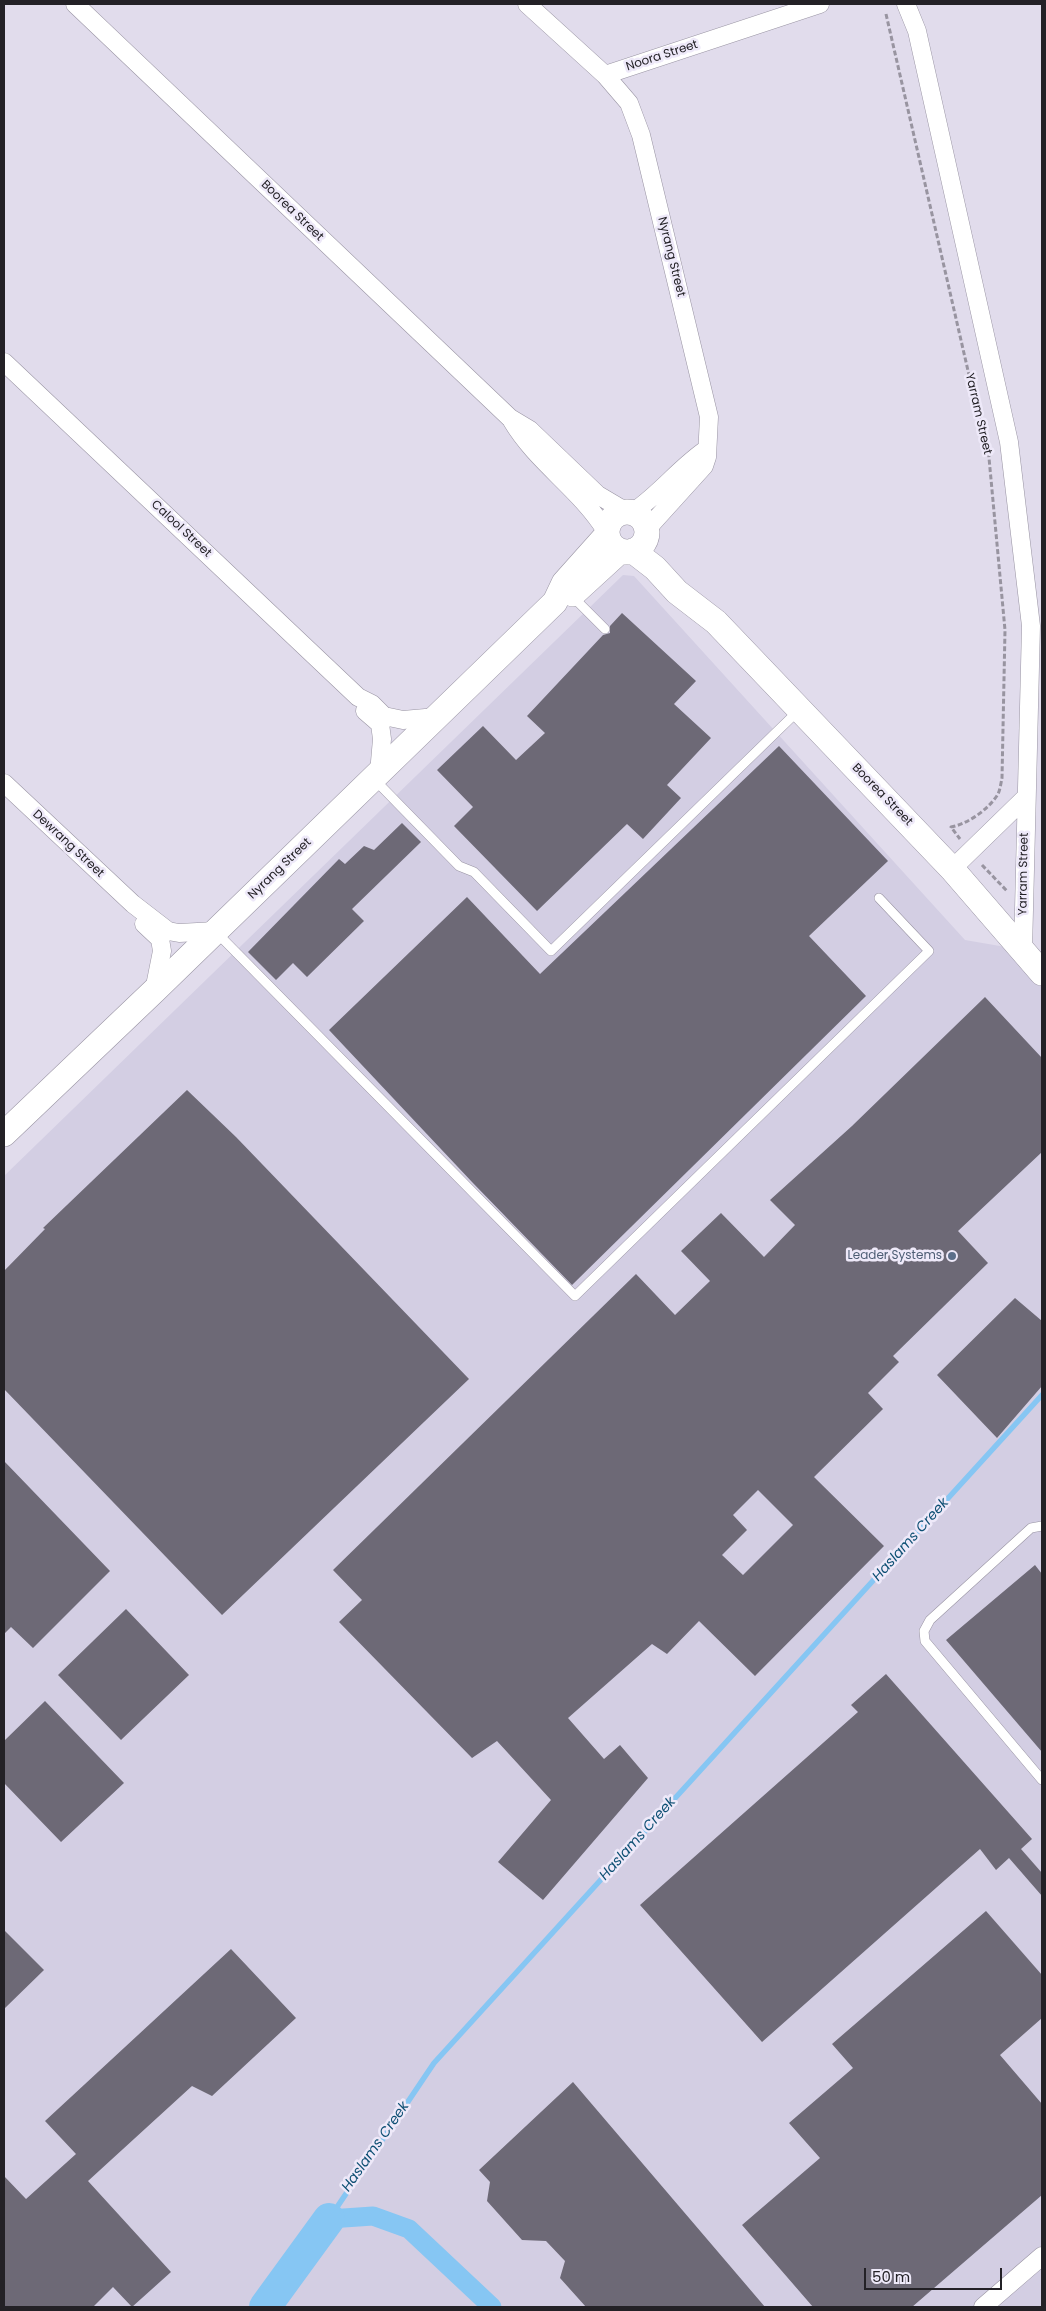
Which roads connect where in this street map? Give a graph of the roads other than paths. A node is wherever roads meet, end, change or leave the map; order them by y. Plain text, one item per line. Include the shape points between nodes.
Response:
1 (74, 4) edge
2 (527, 4) edge
3 (820, 4) edge
4 (906, 4) edge
5 (605, 75) junction
6 (4, 362) edge
7 (510, 418) junction
8 (627, 532) junction
9 (563, 599) junction
10 (605, 629) dead end
11 (358, 697) junction
12 (800, 710) junction
13 (436, 716) junction
14 (377, 776) junction
15 (4, 783) edge
16 (1025, 798) junction
17 (952, 870) junction
18 (879, 898) dead end
19 (132, 904) junction
20 (216, 931) junction
21 (1023, 950) junction
22 (1042, 973) edge
23 (154, 991) junction
24 (4, 1134) edge
25 (1042, 1526) edge
26 (1042, 1780) edge
27 (1042, 2256) edge
28 (983, 2307) edge

1 - 7 street, Boorea Street
2 - 5 street
3 - 5 street, Noora Street
4 - 16 street, Yarram Street via 917,31 1009,442 1031,626
5 - 8 street, Nyrang Street via 629,103 641,135 709,417 707,449 660,490
6 - 11 street, Calool Street
7 - 8 street, Boorea Street via 530,430 598,495
7 - 8 street, Boorea Street via 524,442 593,509
8 - 9 street, Nyrang Street
8 - 12 street, Boorea Street via 677,592 716,622
9 - 10 lane
9 - 13 street, Nyrang Street
11 - 13 street, Calool Street via 372,704 384,716 403,720
11 - 14 street, Calool Street via 366,712 380,724 382,738
12 - 14 lane via 551,950 474,872 458,866
12 - 17 street, Boorea Street
13 - 14 street, Nyrang Street
14 - 20 street, Nyrang Street
15 - 19 street, Dewrang Street
16 - 17 street
16 - 21 street, Yarram Street
17 - 21 street, Boorea Street
18 - 20 lane via 929,951 575,1296
19 - 20 street, Dewrang Street via 168,931 179,934
19 - 23 street, Dewrang Street via 148,929 160,939 162,951
20 - 23 street, Nyrang Street
21 - 22 street, Boorea Street
23 - 24 street, Nyrang Street
25 - 26 lane via 1031,1528 930,1620 924,1631 925,1642
27 - 28 street

